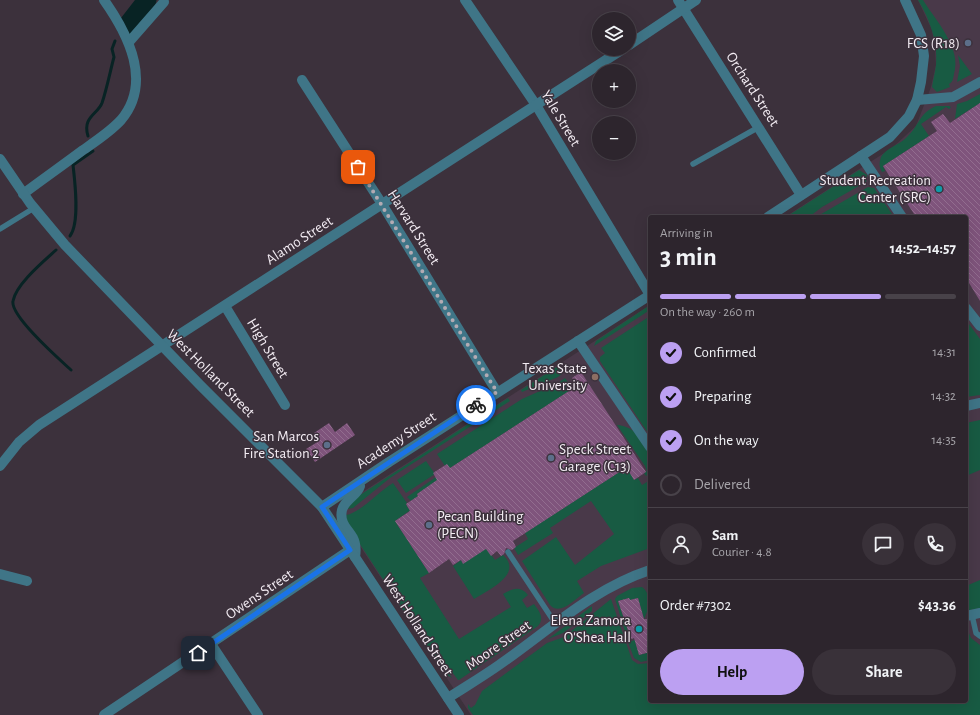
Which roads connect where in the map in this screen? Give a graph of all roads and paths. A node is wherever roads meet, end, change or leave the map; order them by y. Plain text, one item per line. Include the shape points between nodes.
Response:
1 (104, 0) edge
2 (465, 0) edge
3 (696, 0) edge
4 (904, 0) edge
5 (164, 2) dead end
6 (681, 4) edge
7 (636, 39) edge
8 (129, 42) junction
9 (612, 56) edge
10 (302, 80) dead end
11 (980, 82) edge
12 (917, 100) junction
13 (536, 105) junction
14 (760, 127) junction
15 (861, 156) junction
16 (0, 159) edge
17 (693, 164) dead end
18 (23, 194) junction
19 (801, 195) junction
20 (382, 204) junction
21 (34, 208) junction
22 (771, 215) edge
23 (901, 215) edge
24 (0, 229) edge
25 (648, 292) edge
26 (648, 296) edge
27 (225, 306) junction
28 (968, 311) edge
29 (980, 326) edge
30 (578, 341) junction
31 (162, 345) junction
32 (497, 392) junction
33 (980, 403) edge
34 (285, 405) dead end
35 (968, 406) edge
36 (648, 444) edge
37 (0, 466) edge
38 (362, 480) junction
39 (322, 507) junction
40 (508, 552) dead end
41 (353, 553) junction
42 (648, 571) edge
43 (0, 574) edge
44 (27, 581) dead end
45 (973, 615) edge
46 (555, 623) junction
47 (980, 636) edge
48 (211, 644) junction
49 (448, 698) junction
50 (104, 715) edge
51 (258, 715) edge
52 (459, 715) edge

1 - 8 street
2 - 13 street, Yale Street
3 - 6 street
4 - 12 street via 919,28 924,49 924,64
5 - 8 street
6 - 7 street
6 - 14 street, Orchard Street
8 - 18 street via 135,61 136,84 126,113 108,132
9 - 13 street, Alamo Street
10 - 20 street, Harvard Street
11 - 12 street via 953,97
12 - 15 street via 909,116 896,131
13 - 20 street, Alamo Street
13 - 25 street, Yale Street
14 - 17 lane
14 - 19 street, Orchard Street
15 - 19 street
15 - 23 street
16 - 18 street, West Holland Street
18 - 21 street, West Holland Street
19 - 22 street
20 - 27 street, Alamo Street
20 - 32 street, Harvard Street
21 - 24 lane
21 - 31 street, West Holland Street via 65,245
26 - 30 street, Academy Street
27 - 31 street, Alamo Street
27 - 34 street, High Street
28 - 29 street
30 - 32 street, Academy Street
30 - 36 street
31 - 37 street, Alamo Street via 39,425 19,442
31 - 39 street, West Holland Street
32 - 38 street, Academy Street
33 - 35 street
38 - 39 street, Academy Street
38 - 41 street via 359,490 346,501 342,514 344,524 354,539
39 - 41 street, West Holland Street
40 - 46 lane
41 - 48 street, Owens Street
41 - 49 street, West Holland Street
42 - 46 street, Moore Street via 610,587
43 - 44 street
45 - 47 lane via 976,632
46 - 49 street, Moore Street
48 - 50 street, Owens Street
48 - 51 street
49 - 52 street, West Holland Street

